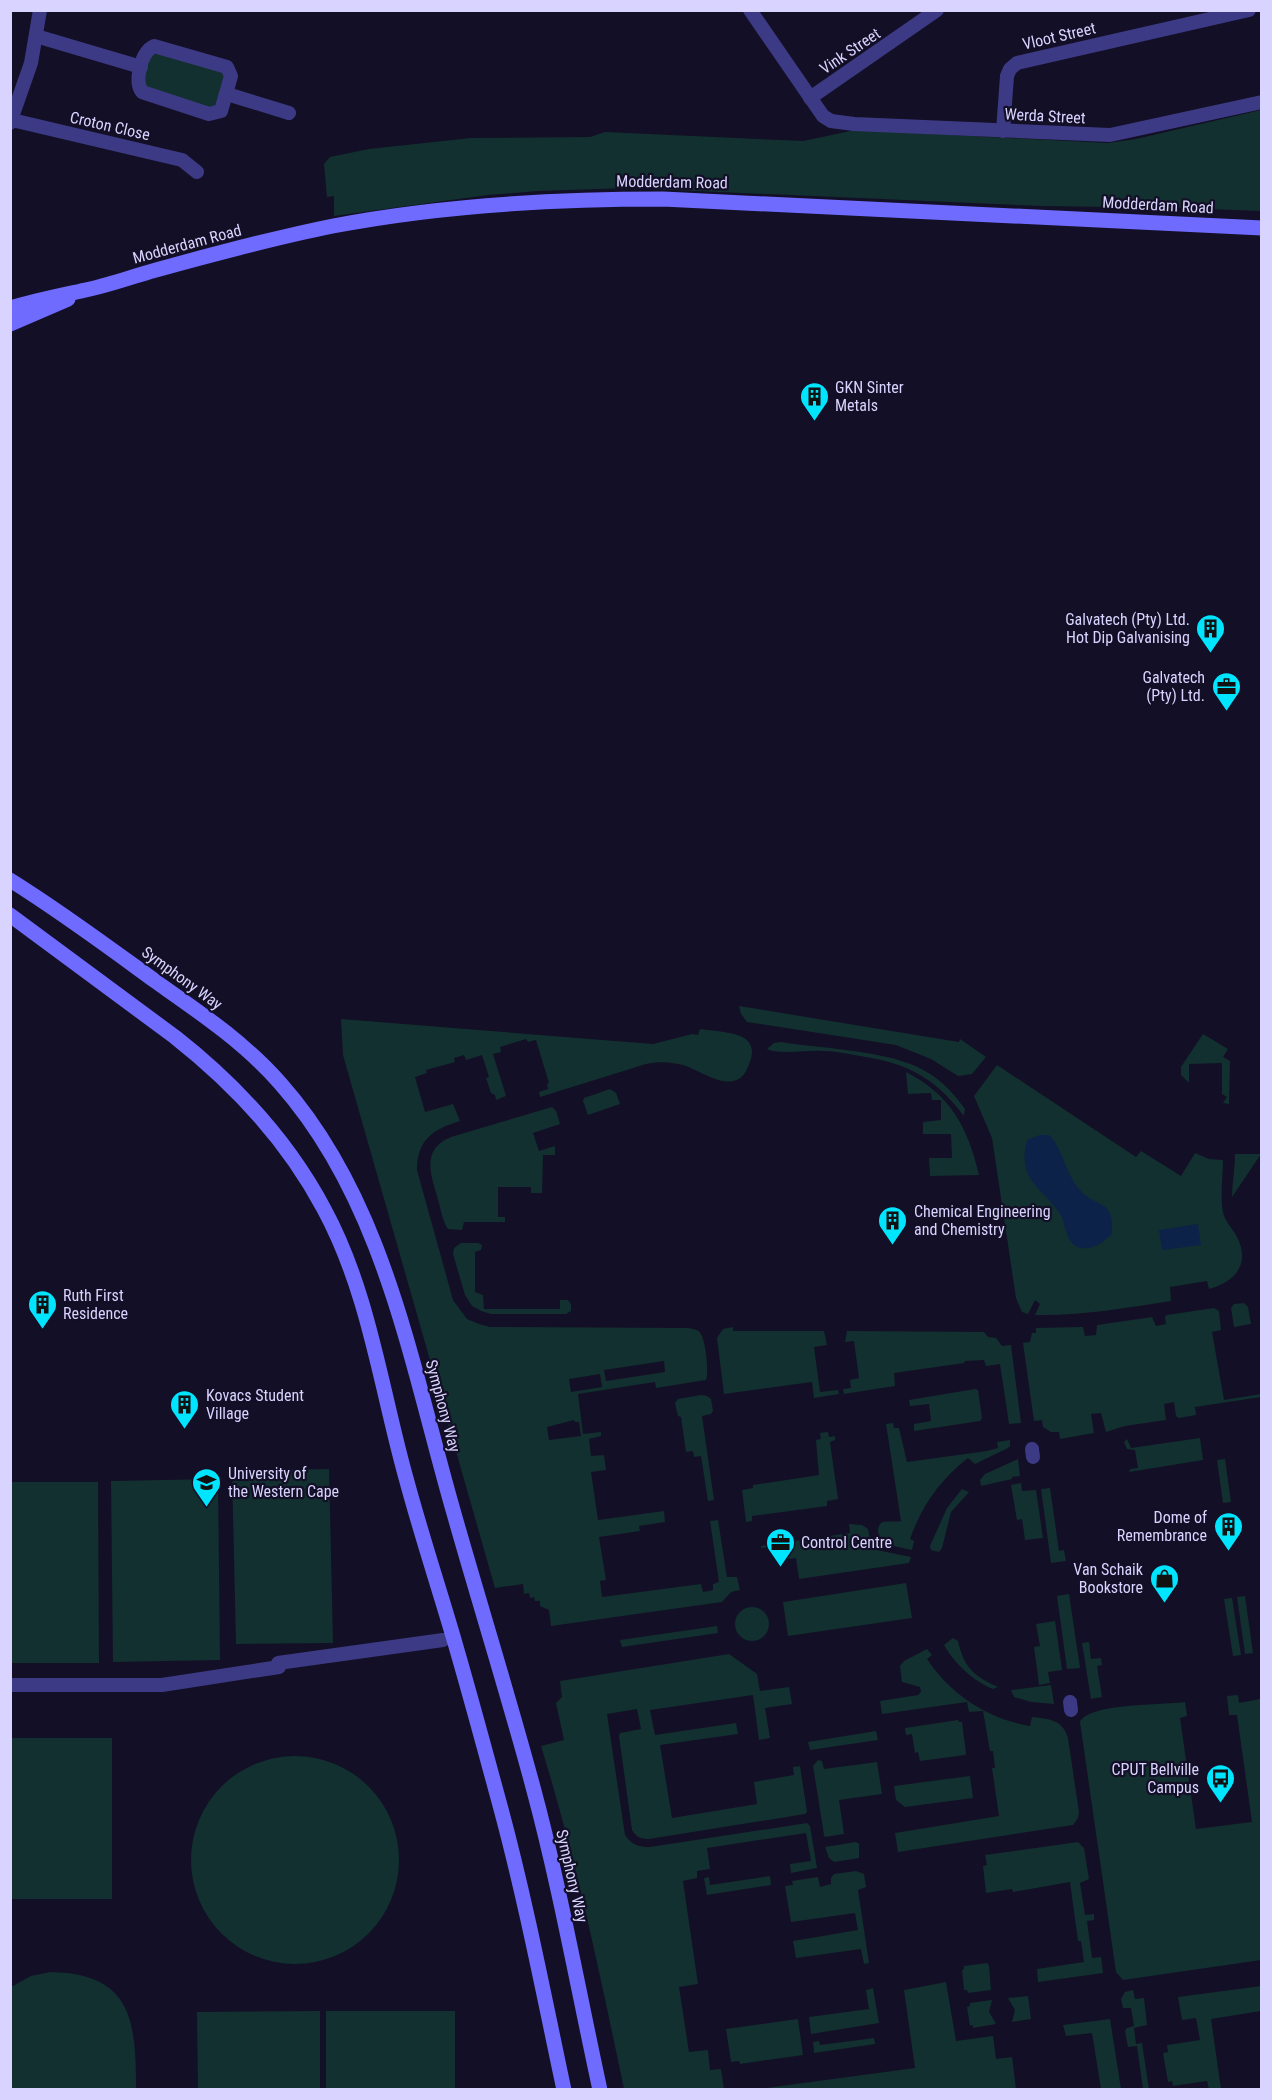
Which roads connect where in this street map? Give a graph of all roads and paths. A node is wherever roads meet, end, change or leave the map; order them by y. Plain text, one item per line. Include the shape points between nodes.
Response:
1 (40, 10) edge
2 (750, 10) edge
3 (937, 10) edge
4 (1249, 10) edge
5 (36, 36) junction
6 (141, 67) junction
7 (227, 94) junction
8 (810, 98) junction
9 (1262, 102) edge
10 (289, 113) dead end
11 (11, 122) edge
12 (1003, 131) junction
13 (197, 172) dead end
14 (1262, 228) edge
15 (90, 289) junction
16 (10, 308) edge
17 (10, 324) edge
18 (10, 880) edge
19 (10, 915) edge
20 (443, 1640) dead end
21 (10, 1685) edge
22 (564, 2090) edge
23 (600, 2090) edge

1 - 5 street
2 - 8 street
3 - 8 street, Vink Street
4 - 12 street, Vloot Street via 1017,63 1006,76
5 - 6 street
5 - 11 street via 27,79
6 - 7 street via 138,84 146,95 214,114 223,108
6 - 7 street via 149,48 154,46 224,65 231,73
7 - 10 street
8 - 12 street, Werda Street via 825,118 854,124
9 - 12 street, Werda Street via 1110,135
11 - 13 street, Croton Close via 183,160
14 - 15 main road, Modderdam Road via 663,199 513,203 332,226
15 - 16 main road, Modderdam Road
15 - 17 main road, Modderdam Road
18 - 23 main road, Symphony Way via 59,910 243,1045 309,1120 362,1213 409,1348 533,1787
19 - 22 main road via 183,1043 237,1091 295,1162 337,1234 365,1316 405,1476 501,1808
20 - 21 street via 278,1663 279,1667 162,1685

